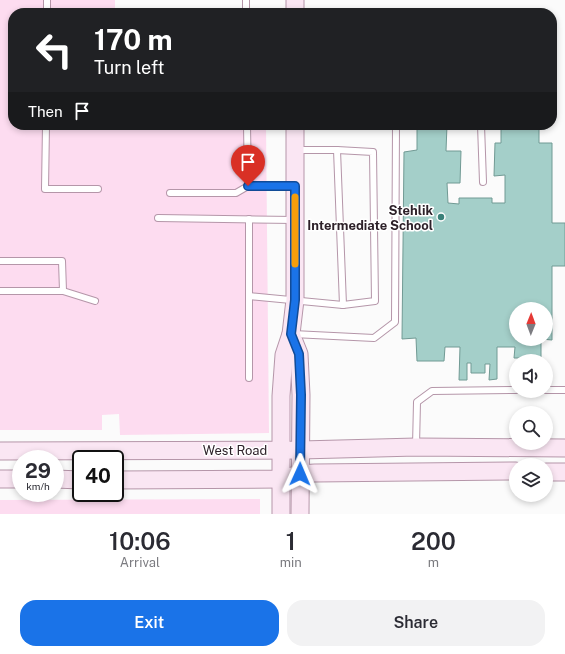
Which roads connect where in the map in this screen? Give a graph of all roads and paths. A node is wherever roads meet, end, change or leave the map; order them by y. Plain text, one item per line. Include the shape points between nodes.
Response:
1 (46, 130) edge
2 (247, 130) edge
3 (295, 130) edge
4 (396, 130) edge
5 (481, 130) edge
6 (296, 150) junction
7 (337, 150) junction
8 (483, 182) dead end
9 (248, 186) junction
10 (295, 186) junction
11 (98, 189) dead end
12 (170, 193) dead end
13 (158, 218) dead end
14 (249, 219) junction
15 (295, 220) junction
16 (0, 261) edge
17 (0, 291) edge
18 (63, 291) junction
19 (249, 296) junction
20 (295, 300) junction
21 (95, 301) dead end
22 (343, 305) junction
23 (291, 334) junction
24 (249, 378) dead end
25 (509, 390) edge
26 (553, 390) edge
27 (565, 390) edge
28 (416, 447) junction
29 (565, 448) edge
30 (502, 449) junction
31 (281, 450) junction
32 (301, 450) junction
33 (0, 451) edge
34 (72, 454) edge
35 (124, 455) edge
36 (509, 471) edge
37 (553, 472) edge
38 (565, 472) edge
39 (300, 474) junction
40 (281, 478) junction
41 (0, 479) edge
42 (12, 479) edge
43 (124, 480) edge
44 (281, 514) edge
45 (300, 514) edge

1 - 11 lane via 45,189
2 - 9 lane
3 - 6 main road
4 - 23 lane via 395,322 374,338
5 - 8 lane
6 - 7 lane
6 - 10 main road
7 - 22 lane
7 - 22 lane via 373,152 375,301
9 - 10 lane
9 - 12 lane via 236,193
10 - 15 main road
13 - 14 lane
14 - 15 lane
14 - 19 lane
15 - 20 main road
16 - 18 lane via 62,262
17 - 18 lane
18 - 21 lane
19 - 20 lane
19 - 24 lane
20 - 22 lane
20 - 23 main road
23 - 31 main road via 284,355
23 - 32 main road via 299,354
25 - 28 lane via 432,391 417,402
26 - 27 lane
28 - 30 main road, West Road
28 - 32 main road, West Road
29 - 30 main road, West Road
30 - 36 main road
31 - 32 main road, West Road
31 - 35 main road, West Road
31 - 40 main road
32 - 39 main road
33 - 34 main road, West Road
36 - 39 main road
37 - 38 main road
39 - 40 main road
39 - 45 main road
40 - 43 main road
40 - 44 main road
41 - 42 main road

